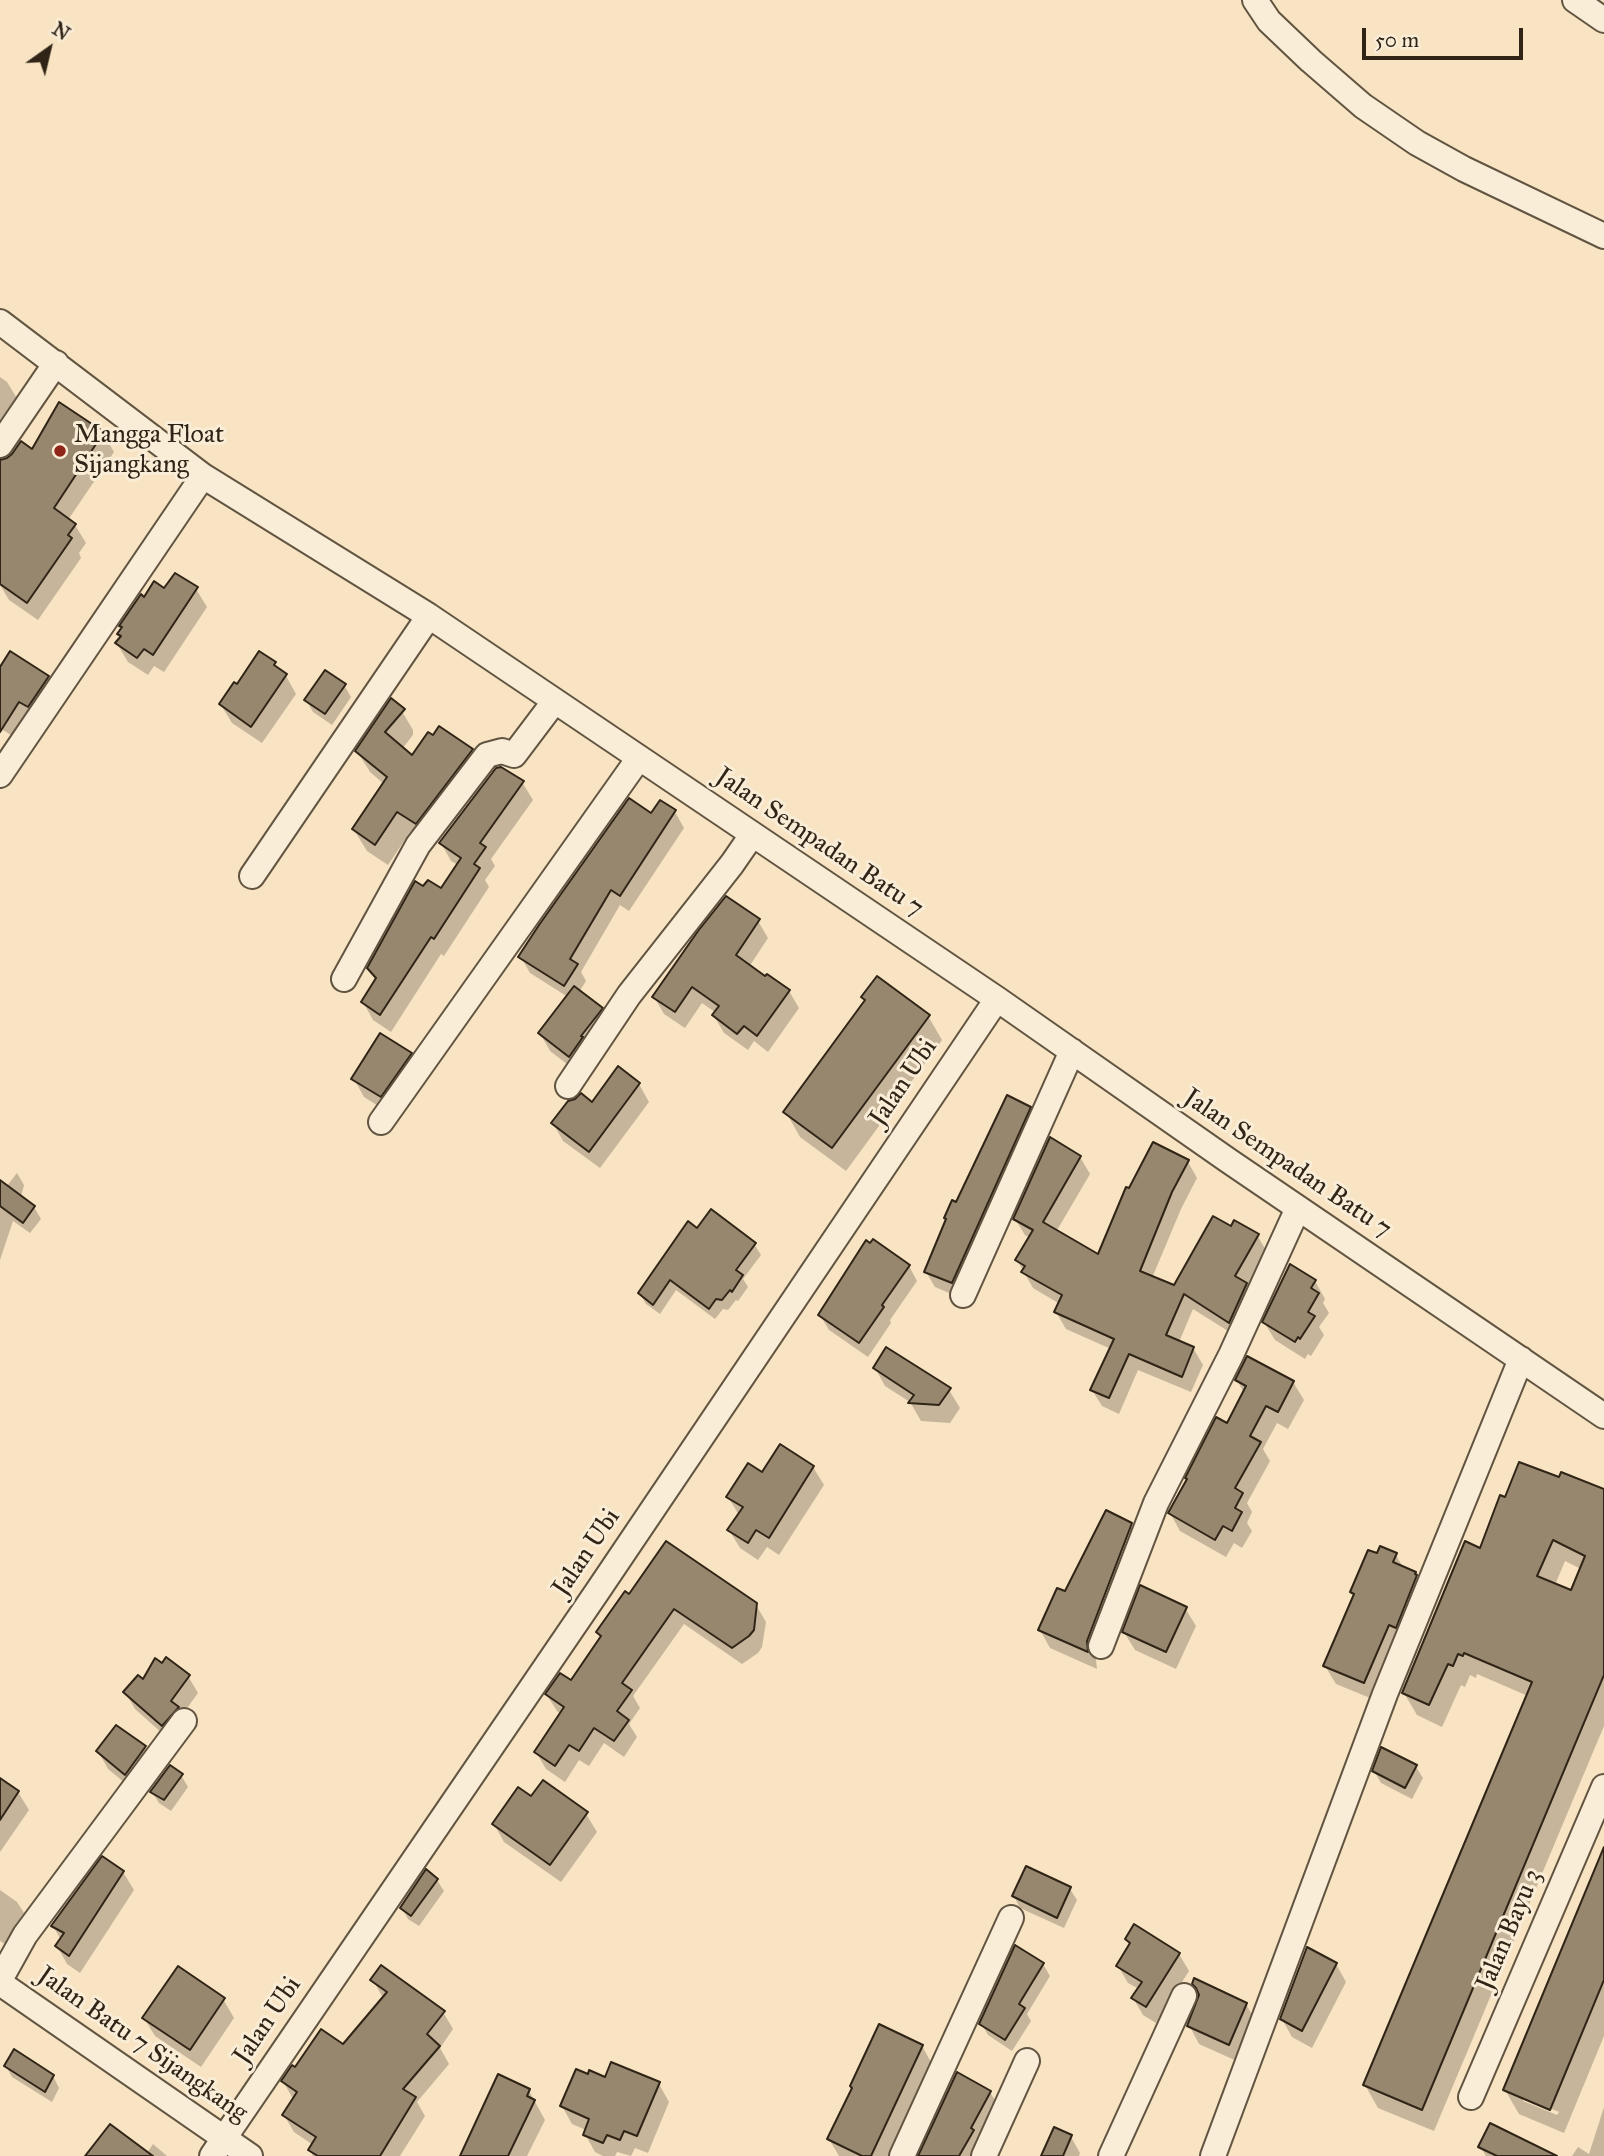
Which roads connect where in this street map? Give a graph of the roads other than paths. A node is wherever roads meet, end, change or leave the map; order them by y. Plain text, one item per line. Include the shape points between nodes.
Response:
1 (1255, 0) edge
2 (1575, 0) edge
3 (1604, 20) edge
4 (1604, 236) edge
5 (0, 323) edge
6 (56, 363) junction
7 (0, 445) edge
8 (203, 476) junction
9 (429, 616) junction
10 (554, 702) junction
11 (639, 758) junction
12 (0, 775) edge
13 (752, 835) junction
14 (253, 876) dead end
15 (344, 979) dead end
16 (997, 999) junction
17 (1072, 1051) junction
18 (568, 1086) dead end
19 (381, 1122) dead end
20 (1298, 1208) junction
21 (963, 1294) dead end
22 (1521, 1359) junction
23 (1604, 1416) edge
24 (1101, 1646) dead end
25 (184, 1721) dead end
26 (1604, 1787) edge
27 (1011, 1918) dead end
28 (0, 1981) edge
29 (1184, 1996) dead end
30 (1027, 2061) dead end
31 (1471, 2097) dead end
32 (218, 2147) edge
33 (250, 2156) edge
34 (902, 2156) edge
35 (984, 2156) edge
36 (1111, 2156) edge
37 (1213, 2156) edge

1 - 4 street via 1269,21 1363,106 1464,169
2 - 3 street
5 - 6 street, Jalan Sempadan Batu 7
6 - 7 street
6 - 8 street, Jalan Sempadan Batu 7
8 - 9 street, Jalan Sempadan Batu 7
8 - 12 street
9 - 10 street, Jalan Sempadan Batu 7
9 - 14 street
10 - 11 street, Jalan Sempadan Batu 7
10 - 15 street via 514,755 502,751 487,755 425,835
11 - 13 street, Jalan Sempadan Batu 7
11 - 19 street
13 - 16 street, Jalan Sempadan Batu 7
13 - 18 street via 629,995
16 - 17 street, Jalan Sempadan Batu 7
16 - 32 street, Jalan Ubi
17 - 20 street, Jalan Sempadan Batu 7
17 - 21 street
20 - 22 street, Jalan Sempadan Batu 7
20 - 24 street via 1156,1503
22 - 23 street, Jalan Sempadan Batu 7
22 - 37 street via 1385,1694
25 - 28 street via 25,1935
26 - 31 street, Jalan Bayu 3
27 - 34 street
28 - 32 street, Jalan Batu 7 Sijangkang
29 - 36 street
30 - 35 street
32 - 33 street, Jalan Batu 7 Sijangkang

